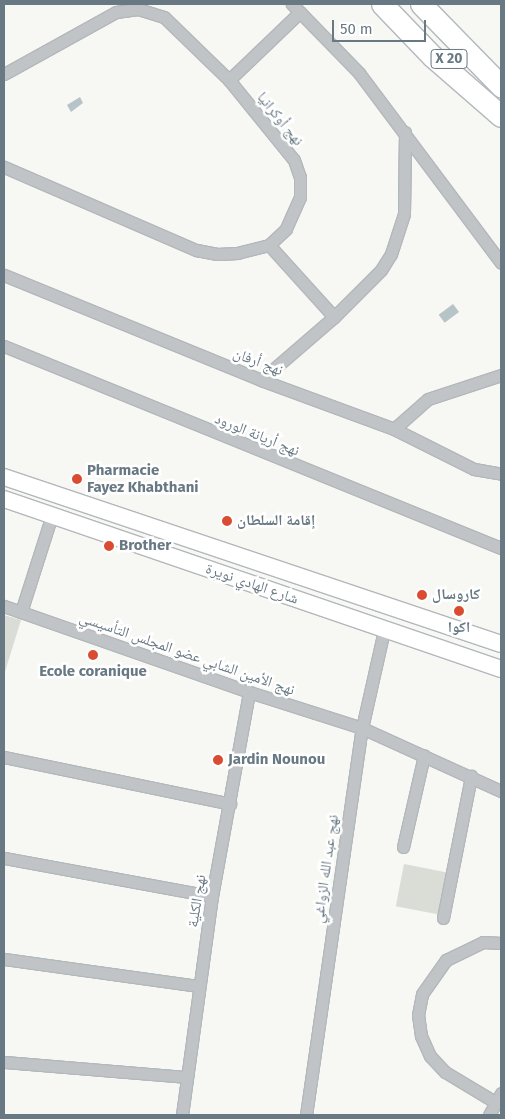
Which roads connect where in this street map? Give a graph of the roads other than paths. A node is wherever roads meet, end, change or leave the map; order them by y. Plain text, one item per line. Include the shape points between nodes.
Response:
1 (382, 4) edge
2 (398, 4) edge
3 (421, 4) edge
4 (438, 4) edge
5 (296, 8) edge
6 (4, 74) edge
7 (501, 79) edge
8 (229, 80) junction
9 (501, 86) edge
10 (501, 115) edge
11 (405, 132) junction
12 (4, 167) edge
13 (269, 245) junction
14 (501, 263) edge
15 (4, 275) edge
16 (334, 317) junction
17 (4, 346) edge
18 (501, 375) edge
19 (261, 380) junction
20 (394, 429) junction
21 (501, 474) edge
22 (4, 477) edge
23 (4, 499) edge
24 (52, 515) junction
25 (501, 548) edge
26 (4, 606) edge
27 (21, 612) junction
28 (384, 630) junction
29 (501, 644) edge
30 (501, 669) edge
31 (249, 692) junction
32 (362, 728) junction
33 (424, 756) junction
34 (4, 757) edge
35 (471, 776) junction
36 (501, 791) edge
37 (230, 804) junction
38 (403, 847) dead end
39 (4, 858) edge
40 (212, 896) junction
41 (443, 918) dead end
42 (501, 943) edge
43 (4, 960) edge
44 (199, 986) junction
45 (4, 1062) edge
46 (185, 1077) junction
47 (498, 1098) edge
48 (182, 1115) edge
49 (306, 1115) edge
50 (489, 1115) edge

1 - 10 highway via 432,56
2 - 10 highway, X 20
3 - 9 highway, X 20
4 - 7 highway
5 - 8 street
5 - 11 street via 359,73
6 - 8 street, نهج أوكرانيا via 116,12 138,9 164,17
8 - 13 street, نهج أوكرانيا via 294,160 300,177 297,208 286,229
11 - 14 street
11 - 16 street via 404,214 395,246 381,270
12 - 13 street via 196,250 238,253
13 - 16 street
15 - 19 street, نهج أرفان
16 - 19 street
17 - 25 street, نهج أريانة الورود
18 - 20 street via 428,399
19 - 20 street, نهج أرفان
20 - 21 street, نهج أرفان via 474,469
22 - 29 main road, شارع الهادي نويرة
23 - 24 main road, شارع الهادي نويرة
24 - 27 street
24 - 28 main road, شارع الهادي نويرة
26 - 27 street, نهج الأمين الشابي عضو المجلس التأسيسي
27 - 31 street, نهج الأمين الشابي عضو المجلس التأسيسي
28 - 30 main road, شارع الهادي نويرة
28 - 32 street, نهج عبد الله الزواغي
31 - 32 street, نهج الأمين الشابي عضو المجلس التأسيسي
31 - 37 street, نهج الكلية
32 - 33 street, نهج الأمين الشابي عضو المجلس التأسيسي
32 - 49 street, نهج عبد الله الزواغي
33 - 35 street, نهج الأمين الشابي عضو المجلس التأسيسي
33 - 38 street
34 - 37 street
35 - 36 street, نهج الأمين الشابي عضو المجلس التأسيسي
35 - 41 street
37 - 40 street, نهج الكلية
39 - 40 street
40 - 44 street, نهج الكلية
42 - 47 street via 483,942 446,960 422,994 418,1014 421,1036 430,1056 445,1072
43 - 44 street
44 - 46 street, نهج الكلية
45 - 46 street
46 - 48 street, نهج الكلية
47 - 50 street

